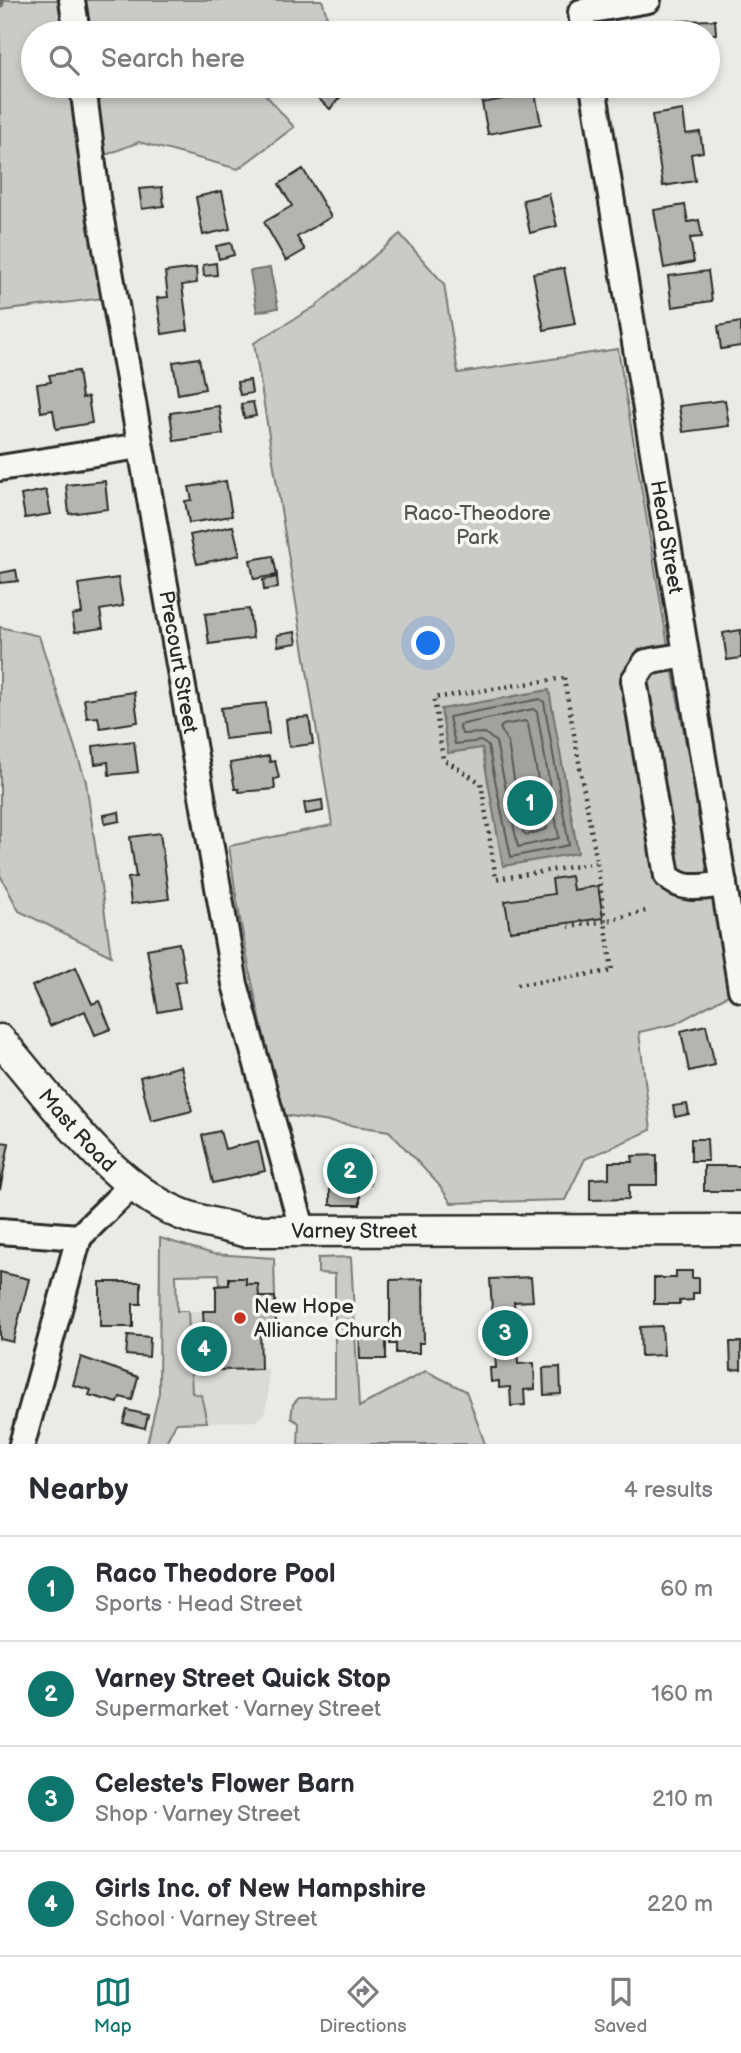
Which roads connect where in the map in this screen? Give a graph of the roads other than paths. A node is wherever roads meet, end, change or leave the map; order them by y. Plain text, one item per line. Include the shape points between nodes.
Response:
1 (72, 0) edge
2 (648, 0) edge
3 (75, 21) edge
4 (589, 21) edge
5 (85, 98) edge
6 (595, 98) edge
7 (140, 446) junction
8 (0, 468) edge
9 (686, 655) junction
10 (724, 884) junction
11 (736, 929) edge
12 (741, 989) edge
13 (0, 1040) edge
14 (132, 1185) junction
15 (741, 1230) edge
16 (0, 1231) edge
17 (303, 1232) junction
18 (79, 1237) junction
19 (22, 1444) edge

1 - 3 street
2 - 4 street
5 - 7 street, Precourt Street
6 - 9 street, Head Street
7 - 8 street
7 - 17 street, Precourt Street via 235,984
9 - 10 street, Head Street
9 - 10 street via 646,662 634,680 667,876 677,886
10 - 11 street, Head Street
11 - 12 street, Head Street
13 - 14 main road, Mast Road
14 - 17 main road, Varney Street via 180,1214 243,1231
14 - 18 street
15 - 17 main road, Varney Street
16 - 18 street
18 - 19 street

